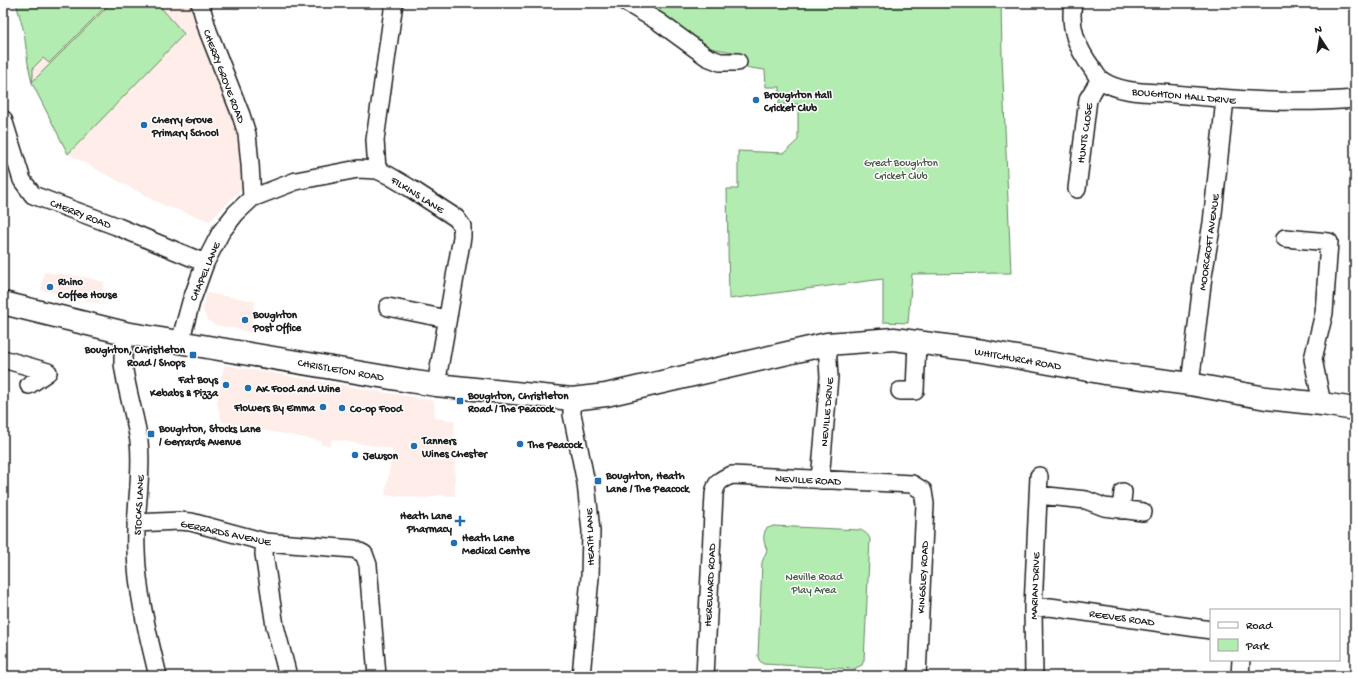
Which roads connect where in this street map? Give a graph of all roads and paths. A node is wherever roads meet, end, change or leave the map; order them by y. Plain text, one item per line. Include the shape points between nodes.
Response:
1 (200, 3) edge
2 (394, 3) edge
3 (627, 3) edge
4 (1073, 3) edge
5 (738, 62) dead end
6 (1100, 79) junction
7 (1355, 99) edge
8 (1225, 100) junction
9 (3, 119) edge
10 (377, 170) junction
11 (1077, 189) dead end
12 (252, 198) junction
13 (1285, 238) dead end
14 (205, 263) junction
15 (3, 303) edge
16 (388, 307) dead end
17 (447, 320) junction
18 (125, 332) junction
19 (180, 342) junction
20 (917, 342) junction
21 (827, 344) junction
22 (3, 359) edge
23 (681, 377) joint
24 (1190, 384) junction
25 (30, 385) dead end
26 (436, 385) junction
27 (900, 391) dead end
28 (572, 399) junction
29 (1322, 404) junction
30 (1355, 410) edge
31 (1039, 476) dead end
32 (820, 480) junction
33 (912, 484) joint
34 (1123, 492) dead end
35 (714, 494) joint
36 (1038, 495) junction
37 (1121, 510) junction
38 (1143, 512) dead end
39 (136, 523) junction
40 (265, 542) junction
41 (1033, 608) junction
42 (1210, 630) edge
43 (1241, 661) edge
44 (158, 676) edge
45 (288, 676) edge
46 (376, 676) edge
47 (581, 676) edge
48 (705, 676) edge
49 (917, 676) edge
50 (1034, 676) edge
51 (1240, 676) edge

1 - 12 street, CHERRY GROVE ROAD via 247,134
2 - 10 street via 375,140
3 - 5 street via 659,22 707,57 720,62
4 - 6 street, BOUGHTON HALL DRIVE via 1072,30 1082,55
6 - 8 street, BOUGHTON HALL DRIVE via 1122,90
6 - 11 street, HUNTS CLOSE via 1088,99
7 - 8 street, BOUGHTON HALL DRIVE via 1323,102
8 - 24 street, MOORCROFT AVENUE via 1212,223
9 - 14 street, CHERRY ROAD via 22,180 33,195
10 - 12 street, CHAPEL LANE via 358,168 296,181
10 - 17 street, FILKINS LANE via 456,218 462,226
12 - 14 street, CHAPEL LANE via 221,232
13 - 29 street via 1329,242 1324,313 1313,359
14 - 19 street, CHAPEL LANE
15 - 18 highway, CHRISTLETON ROAD
16 - 17 street
17 - 26 street, FILKINS LANE
18 - 19 highway, CHRISTLETON ROAD
18 - 39 street, STOCKS LANE via 123,363 139,440
19 - 26 highway, CHRISTLETON ROAD
20 - 21 highway, WHITCHURCH ROAD via 894,340
20 - 24 highway, WHITCHURCH ROAD via 983,351 1105,374
20 - 27 street via 915,391
21 - 23 highway, WHITCHURCH ROAD
21 - 32 street, NEVILLE DRIVE via 829,378
22 - 25 street via 48,372
23 - 28 highway, CHRISTLETON ROAD via 606,395
24 - 29 highway, WHITCHURCH ROAD via 1266,398
26 - 28 highway, CHRISTLETON ROAD
28 - 47 street, HEATH LANE via 572,414 586,483 591,531 590,577
29 - 30 highway, WHITCHURCH ROAD
31 - 36 street, MARIAN DRIVE
32 - 33 street, NEVILLE ROAD
32 - 35 street, NEVILLE ROAD via 732,475 720,480
33 - 49 street, KINGSLEY ROAD via 923,491 925,504
34 - 37 street
35 - 48 street, HEREWARD ROAD
36 - 37 street via 1086,500 1104,508
36 - 41 street, MARIAN DRIVE
37 - 38 street
39 - 40 street, GERRARDS AVENUE via 191,522
39 - 44 street, STOCKS LANE via 139,585
40 - 45 street via 264,554 275,626
40 - 46 street, GERRARDS AVENUE via 354,549 364,554 368,565
41 - 42 street, REEVES ROAD via 1050,607
41 - 50 street, MARIAN DRIVE
43 - 51 street

